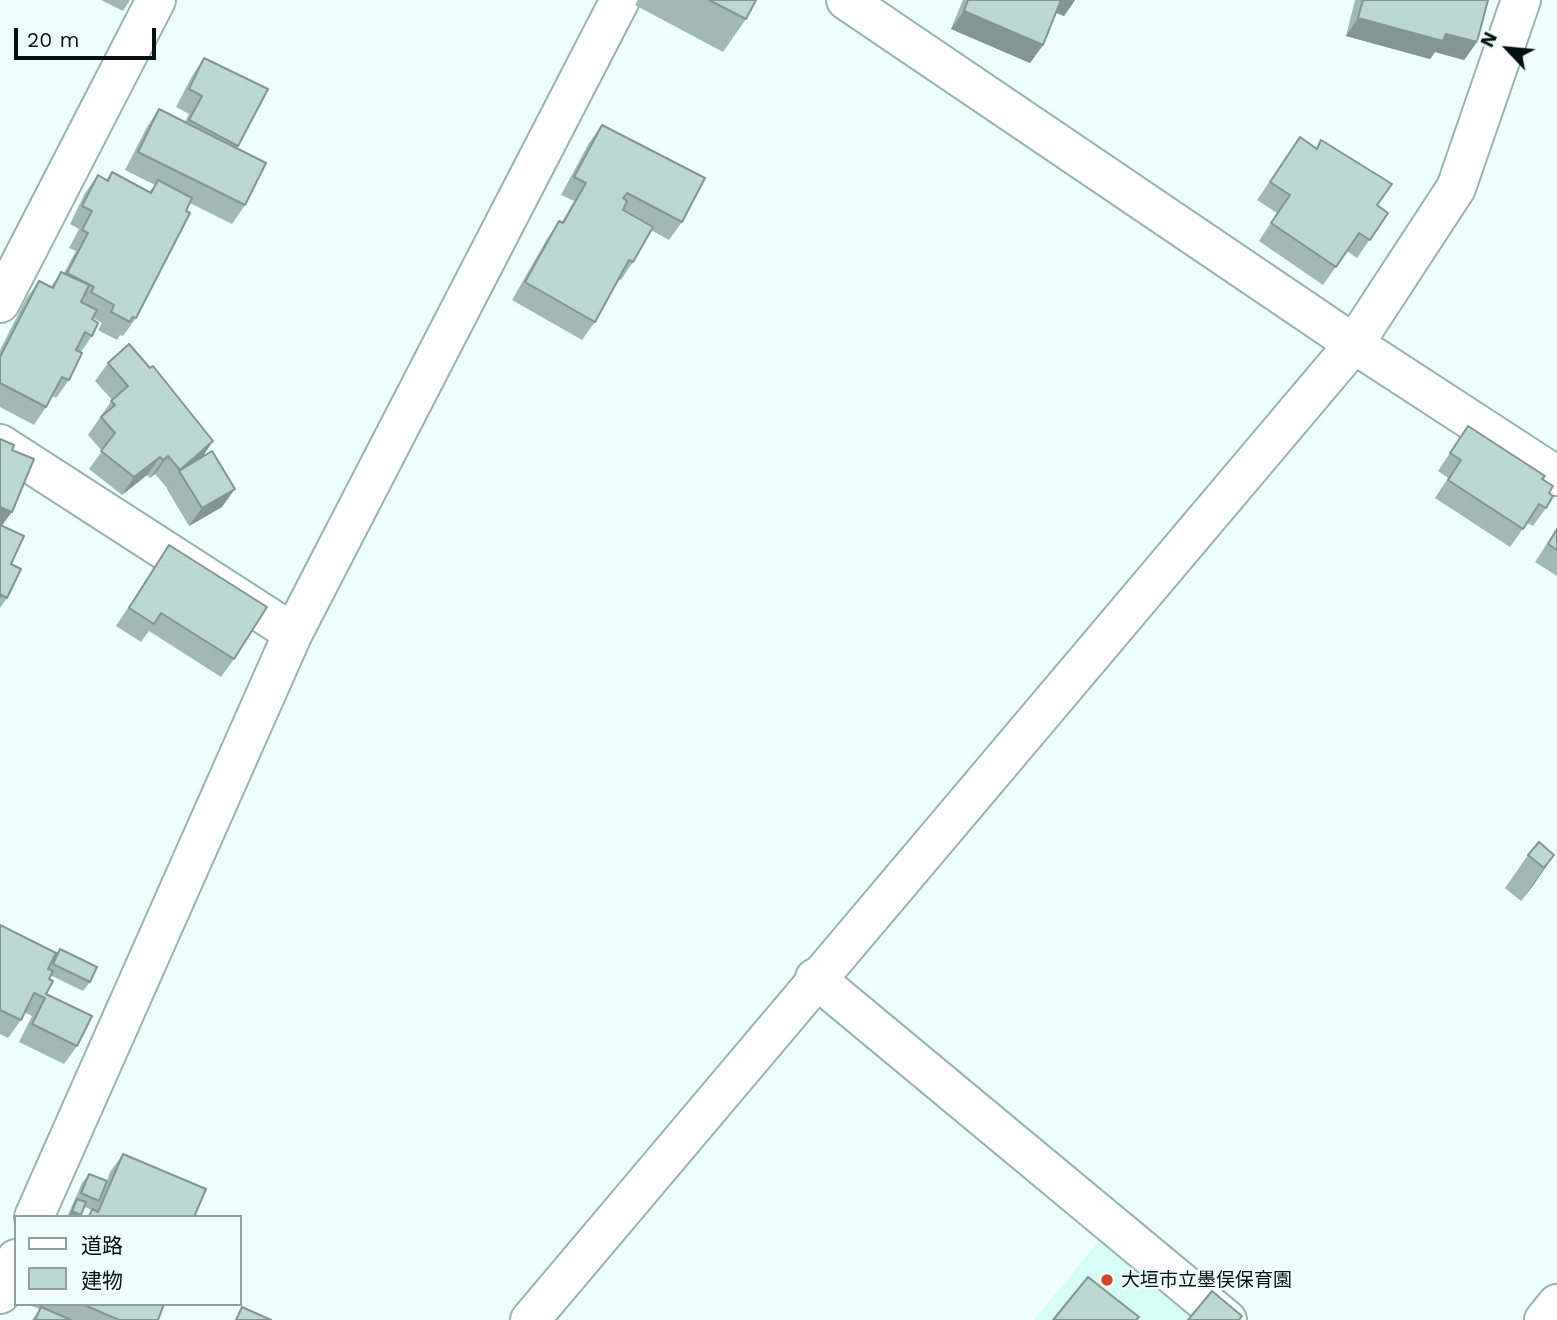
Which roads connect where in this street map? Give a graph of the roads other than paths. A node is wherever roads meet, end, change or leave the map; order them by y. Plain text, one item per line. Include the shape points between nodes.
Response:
1 (156, 0) edge
2 (620, 0) edge
3 (846, 0) edge
4 (1521, 0) edge
5 (0, 303) edge
6 (1354, 344) junction
7 (0, 444) edge
8 (1557, 476) edge
9 (293, 633) junction
10 (815, 978) junction
11 (35, 1215) edge
12 (14, 1263) edge
13 (0, 1294) edge
14 (1557, 1304) edge
15 (530, 1320) edge
16 (1227, 1320) edge
17 (1544, 1320) edge

1 - 5 street
2 - 9 street
3 - 6 street
4 - 6 street via 1456,188
6 - 8 street
6 - 10 street
7 - 9 street
9 - 11 street
10 - 15 street
10 - 16 street
12 - 13 street
14 - 17 street

